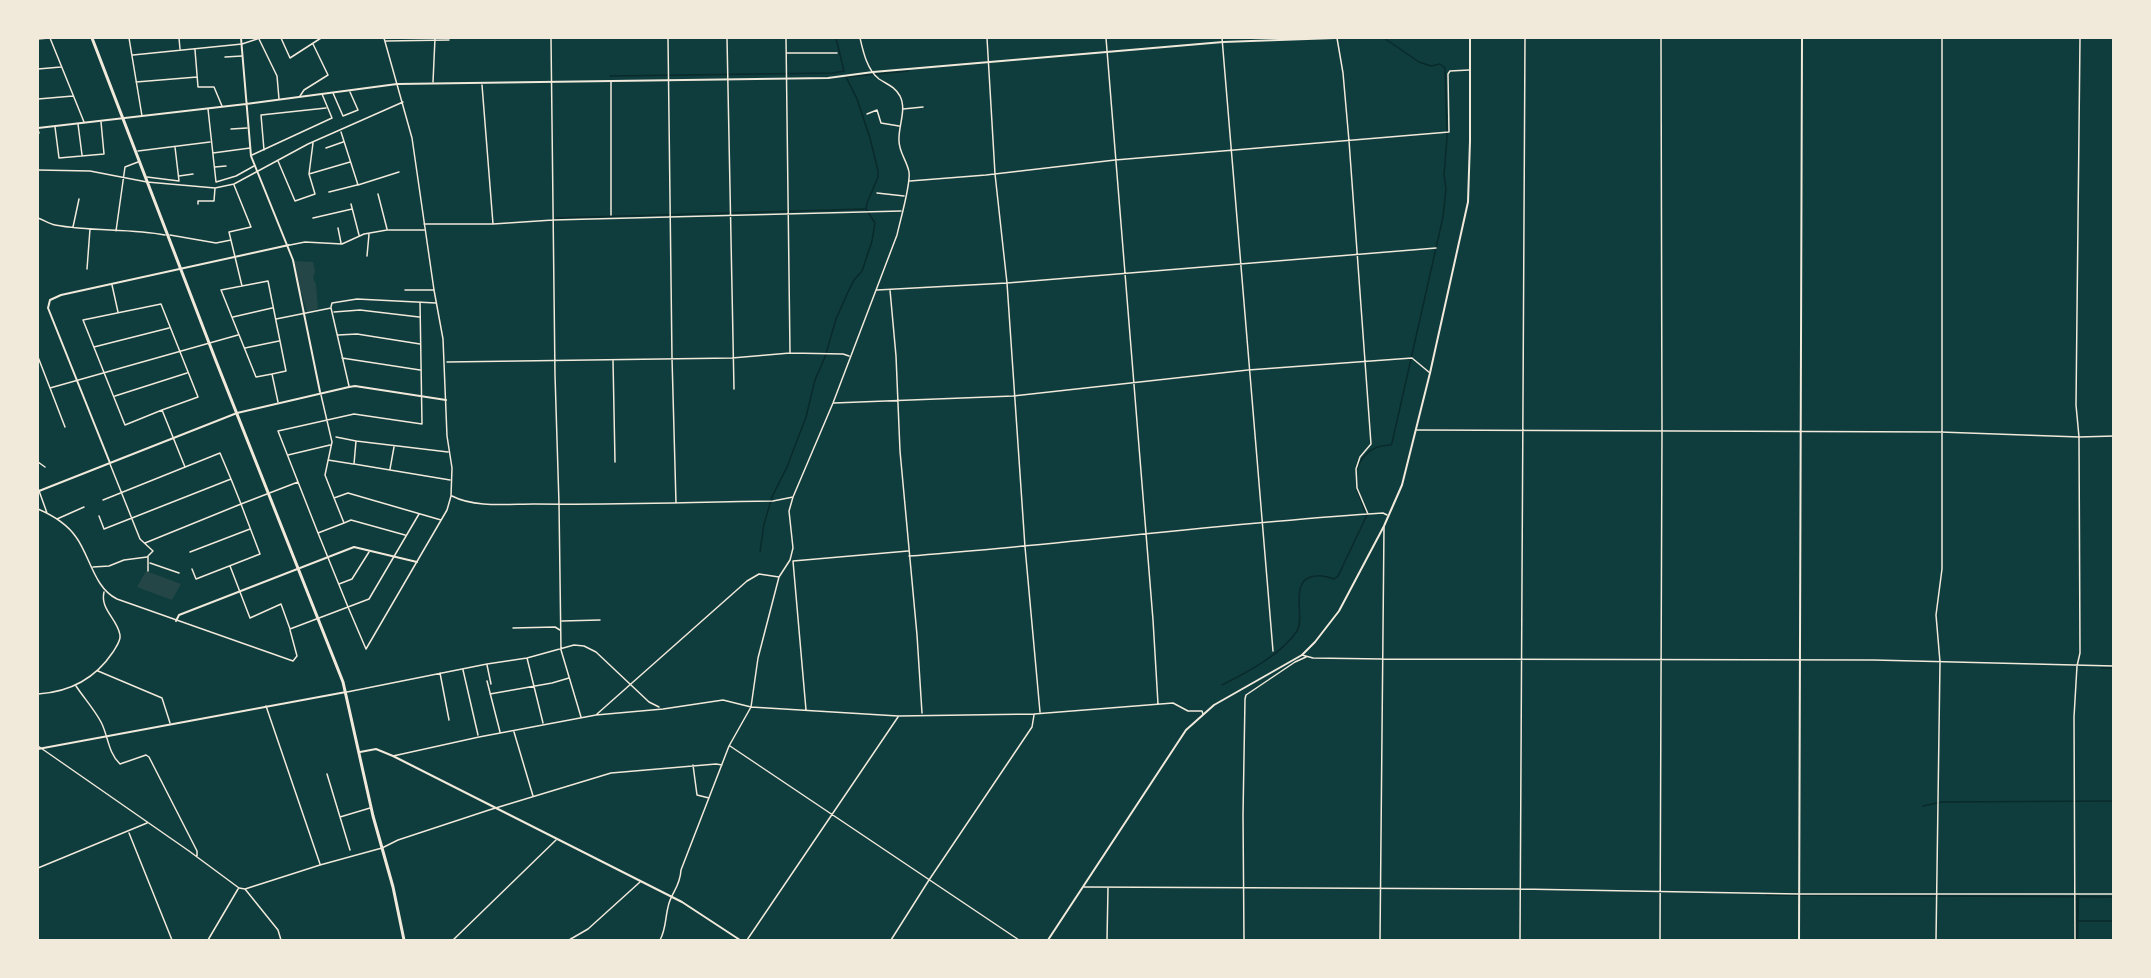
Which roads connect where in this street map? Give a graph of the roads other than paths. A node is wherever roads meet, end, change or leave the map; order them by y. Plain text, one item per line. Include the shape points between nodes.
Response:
1 (50, 38) edge
2 (92, 38) edge
3 (129, 38) edge
4 (179, 38) edge
5 (241, 38) edge
6 (259, 38) edge
7 (281, 38) edge
8 (321, 38) edge
9 (551, 38) edge
10 (668, 38) edge
11 (727, 38) edge
12 (786, 38) edge
13 (860, 38) edge
14 (987, 38) edge
15 (1106, 38) edge
16 (1222, 38) edge
17 (1336, 38) edge
18 (1470, 38) edge
19 (1525, 38) edge
20 (1660, 38) edge
21 (1802, 38) edge
22 (1942, 38) edge
23 (2080, 38) edge
24 (38, 39) edge
25 (384, 39) edge
26 (435, 39) edge
27 (448, 40) dead end
28 (1222, 42) junction
29 (242, 44) junction
30 (313, 44) junction
31 (195, 49) junction
32 (180, 50) junction
33 (786, 53) junction
34 (837, 53) dead end
35 (1107, 53) junction
36 (133, 55) junction
37 (242, 56) junction
38 (225, 57) dead end
39 (989, 62) junction
40 (62, 67) junction
41 (38, 69) edge
42 (1470, 70) junction
43 (874, 73) junction
44 (198, 77) junction
45 (787, 77) junction
46 (728, 78) junction
47 (669, 79) junction
48 (135, 82) junction
49 (611, 82) junction
50 (482, 83) junction
51 (552, 83) junction
52 (397, 84) junction
53 (433, 84) junction
54 (350, 91) junction
55 (333, 93) junction
56 (322, 94) junction
57 (74, 96) junction
58 (300, 98) junction
59 (38, 99) edge
60 (279, 99) junction
61 (403, 101) junction
62 (246, 104) junction
63 (222, 106) junction
64 (923, 107) dead end
65 (208, 108) junction
66 (327, 108) junction
67 (903, 109) junction
68 (867, 114) dead end
69 (142, 116) junction
70 (122, 118) junction
71 (100, 121) junction
72 (78, 123) junction
73 (84, 123) junction
74 (881, 123) junction
75 (55, 126) junction
76 (880, 127) dead end
77 (900, 127) junction
78 (248, 128) junction
79 (38, 129) edge
80 (231, 129) dead end
81 (341, 131) junction
82 (38, 134) edge
83 (1350, 141) junction
84 (211, 142) junction
85 (313, 142) junction
86 (344, 142) junction
87 (175, 146) junction
88 (250, 148) junction
89 (326, 148) dead end
90 (135, 151) junction
91 (264, 151) junction
92 (1232, 151) junction
93 (213, 153) junction
94 (82, 156) junction
95 (251, 156) junction
96 (1115, 160) junction
97 (139, 161) junction
98 (278, 161) junction
99 (351, 162) junction
100 (226, 166) dead end
101 (255, 166) junction
102 (214, 167) junction
103 (38, 170) edge
104 (258, 172) junction
105 (399, 172) dead end
106 (194, 174) dead end
107 (309, 174) junction
108 (995, 174) junction
109 (178, 176) junction
110 (123, 177) junction
111 (146, 177) junction
112 (909, 181) junction
113 (147, 182) junction
114 (233, 184) junction
115 (358, 185) junction
116 (215, 188) junction
117 (329, 192) dead end
118 (877, 193) dead end
119 (378, 194) dead end
120 (905, 196) junction
121 (79, 199) dead end
122 (198, 204) dead end
123 (351, 204) dead end
124 (352, 209) junction
125 (902, 211) junction
126 (789, 213) junction
127 (730, 214) junction
128 (611, 215) dead end
129 (38, 218) edge
130 (313, 218) dead end
131 (671, 218) junction
132 (553, 220) junction
133 (424, 224) junction
134 (493, 224) junction
135 (73, 227) junction
136 (90, 228) junction
137 (338, 228) dead end
138 (387, 230) junction
139 (425, 230) junction
140 (116, 231) junction
141 (369, 234) junction
142 (167, 235) junction
143 (359, 236) junction
144 (231, 240) junction
145 (342, 244) junction
146 (289, 245) junction
147 (1436, 248) dead end
148 (1358, 254) junction
149 (367, 256) dead end
150 (235, 258) junction
151 (1240, 263) junction
152 (87, 269) dead end
153 (181, 270) junction
154 (1125, 273) junction
155 (1007, 283) junction
156 (112, 284) junction
157 (242, 286) junction
158 (890, 289) junction
159 (405, 290) dead end
160 (434, 290) junction
161 (876, 290) junction
162 (420, 302) junction
163 (436, 303) junction
164 (273, 308) junction
165 (331, 308) junction
166 (332, 312) junction
167 (118, 313) junction
168 (304, 314) junction
169 (232, 317) junction
170 (419, 317) junction
171 (275, 319) junction
172 (170, 327) junction
173 (239, 335) junction
174 (337, 335) junction
175 (280, 341) junction
176 (209, 343) junction
177 (421, 344) junction
178 (94, 347) junction
179 (245, 349) junction
180 (180, 351) junction
181 (790, 354) junction
182 (850, 356) junction
183 (38, 357) edge
184 (342, 358) junction
185 (672, 358) junction
186 (732, 358) junction
187 (613, 359) junction
188 (556, 360) junction
189 (1365, 361) junction
190 (445, 362) junction
191 (421, 370) junction
192 (1248, 370) junction
193 (188, 372) junction
194 (104, 373) junction
195 (1430, 373) junction
196 (272, 374) junction
197 (77, 381) junction
198 (1133, 382) junction
199 (349, 387) junction
200 (50, 388) junction
201 (734, 389) dead end
202 (321, 393) junction
203 (422, 396) junction
204 (1013, 396) junction
205 (114, 397) junction
206 (446, 400) junction
207 (899, 401) junction
208 (279, 403) junction
209 (833, 403) junction
210 (162, 410) junction
211 (237, 413) junction
212 (327, 420) junction
213 (65, 426) dead end
214 (1415, 430) junction
215 (1524, 431) junction
216 (1662, 432) junction
217 (1801, 432) junction
218 (1941, 432) junction
219 (2114, 436) edge
220 (173, 437) junction
221 (336, 437) dead end
222 (2079, 437) junction
223 (357, 441) junction
224 (331, 445) junction
225 (394, 446) junction
226 (448, 452) junction
227 (287, 455) junction
228 (328, 460) junction
229 (38, 462) edge
230 (615, 462) dead end
231 (110, 463) junction
232 (354, 464) junction
233 (45, 467) dead end
234 (185, 467) junction
235 (390, 470) junction
236 (231, 479) junction
237 (451, 480) junction
238 (298, 482) junction
239 (38, 490) edge
240 (122, 493) junction
241 (269, 493) junction
242 (451, 496) junction
243 (793, 497) junction
244 (334, 498) junction
245 (103, 500) dead end
246 (676, 503) junction
247 (241, 504) junction
248 (559, 504) junction
249 (84, 507) dead end
250 (38, 509) edge
251 (48, 513) junction
252 (419, 514) junction
253 (1368, 514) junction
254 (99, 516) dead end
255 (1388, 516) junction
256 (56, 519) junction
257 (132, 519) junction
258 (442, 520) junction
259 (1263, 522) junction
260 (344, 523) junction
261 (1384, 525) junction
262 (250, 529) junction
263 (1145, 532) junction
264 (318, 533) junction
265 (406, 535) junction
266 (145, 543) junction
267 (1025, 547) junction
268 (909, 550) junction
269 (370, 551) junction
270 (190, 552) dead end
271 (148, 556) junction
272 (909, 556) junction
273 (327, 557) junction
274 (393, 557) junction
275 (791, 560) junction
276 (417, 562) junction
277 (149, 563) junction
278 (230, 566) junction
279 (92, 567) junction
280 (298, 568) junction
281 (192, 569) dead end
282 (148, 571) dead end
283 (180, 573) dead end
284 (779, 577) junction
285 (338, 584) junction
286 (104, 591) junction
287 (240, 591) junction
288 (348, 607) junction
289 (319, 619) junction
290 (600, 620) dead end
291 (176, 621) junction
292 (560, 621) junction
293 (513, 628) dead end
294 (290, 629) junction
295 (561, 630) junction
296 (561, 650) junction
297 (1273, 651) dead end
298 (1302, 655) junction
299 (1306, 657) junction
300 (527, 658) junction
301 (1382, 659) junction
302 (1522, 660) junction
303 (1661, 660) junction
304 (1800, 661) junction
305 (1940, 662) junction
306 (487, 664) junction
307 (2077, 666) junction
308 (2114, 666) edge
309 (463, 669) junction
310 (98, 671) junction
311 (440, 673) junction
312 (570, 678) junction
313 (630, 684) junction
314 (76, 686) junction
315 (534, 686) junction
316 (346, 692) junction
317 (38, 694) edge
318 (490, 694) junction
319 (1158, 704) junction
320 (266, 706) junction
321 (751, 707) junction
322 (663, 709) junction
323 (806, 711) junction
324 (1041, 713) junction
325 (922, 714) junction
326 (1034, 714) junction
327 (1203, 714) junction
328 (596, 715) junction
329 (898, 716) junction
330 (581, 717) junction
331 (449, 720) dead end
332 (171, 724) junction
333 (543, 724) junction
334 (514, 730) junction
335 (500, 733) junction
336 (105, 736) junction
337 (479, 737) junction
338 (729, 746) junction
339 (39, 748) edge
340 (360, 752) junction
341 (393, 756) junction
342 (693, 765) junction
343 (722, 765) junction
344 (327, 774) dead end
345 (533, 797) junction
346 (710, 798) junction
347 (371, 808) junction
348 (495, 809) junction
349 (833, 816) junction
350 (340, 817) junction
351 (148, 823) junction
352 (128, 832) junction
353 (557, 839) junction
354 (382, 848) junction
355 (350, 850) dead end
356 (197, 856) junction
357 (320, 865) junction
358 (38, 868) edge
359 (929, 880) junction
360 (641, 881) junction
361 (1083, 887) junction
362 (239, 888) junction
363 (1108, 888) junction
364 (1244, 888) junction
365 (1381, 888) junction
366 (245, 889) junction
367 (1520, 889) junction
368 (1659, 892) junction
369 (1799, 894) junction
370 (1935, 894) junction
371 (2114, 894) edge
372 (2075, 896) junction
373 (672, 897) junction
374 (172, 940) edge
375 (208, 940) edge
376 (281, 940) edge
377 (404, 940) edge
378 (453, 940) edge
379 (569, 940) edge
380 (660, 940) edge
381 (740, 940) edge
382 (747, 940) edge
383 (891, 940) edge
384 (1018, 940) edge
385 (1048, 940) edge
386 (1107, 940) edge
387 (1244, 940) edge
388 (1380, 940) edge
389 (1520, 940) edge
390 (1660, 940) edge
391 (1799, 940) edge
392 (1936, 940) edge
393 (2075, 940) edge

1 - 24 street
1 - 40 street
2 - 70 main road
3 - 36 street
4 - 32 street
5 - 29 street
6 - 29 street
6 - 60 street via 277,76
7 - 30 street via 290,58
8 - 30 street
9 - 51 street
10 - 47 street
11 - 46 street
12 - 33 street
13 - 43 street
14 - 39 street
15 - 35 street
16 - 28 street
17 - 28 street
17 - 83 street
18 - 42 street
19 - 215 street
20 - 216 street
21 - 217 street
22 - 218 street
23 - 222 street via 2076,405
25 - 26 street
25 - 52 street
26 - 27 street
26 - 53 street
28 - 35 street
28 - 92 street
29 - 31 street
29 - 37 street
30 - 58 street via 328,75 304,90
31 - 32 street
31 - 44 street
32 - 36 street
33 - 34 street
33 - 45 street
35 - 39 street
35 - 96 street
36 - 48 street
37 - 38 street
37 - 62 street
39 - 43 street
39 - 108 street
40 - 41 street
40 - 57 street
42 - 83 street via 1448,74 1449,132
42 - 195 street via 1468,202
43 - 45 street
43 - 67 street via 893,86
44 - 48 street
44 - 63 street via 199,88 214,87
45 - 46 street
45 - 126 street
46 - 47 street
46 - 127 street
47 - 49 street
47 - 131 street
48 - 69 street
49 - 51 street
49 - 128 street
50 - 51 street
50 - 53 street
50 - 134 street
51 - 132 street
52 - 53 street
52 - 54 street
52 - 61 street
54 - 55 street
54 - 55 street via 357,110 343,116
55 - 56 street
56 - 58 street
56 - 66 street
57 - 59 street
57 - 73 street
58 - 60 street
60 - 62 street
61 - 81 street
61 - 133 street
62 - 63 street
62 - 78 street
63 - 65 street
64 - 67 street
65 - 69 street
65 - 84 street
66 - 91 street via 332,118
66 - 91 street via 261,115
67 - 77 street
68 - 74 street via 877,110
69 - 70 street
70 - 71 street
70 - 90 main road
71 - 73 street
71 - 94 street via 104,154
72 - 73 street
72 - 75 street
72 - 94 street
74 - 76 street
74 - 77 street
75 - 79 street
75 - 94 street via 59,158
77 - 112 street via 899,146 908,166
78 - 80 street
78 - 88 street
79 - 82 street
81 - 85 street
81 - 86 street
83 - 92 street
83 - 148 street
84 - 87 street
84 - 93 street
85 - 98 street
85 - 107 street
86 - 89 street
86 - 99 street
87 - 90 street
87 - 109 street
88 - 93 street
88 - 95 street
90 - 97 main road
91 - 95 street
92 - 96 street
92 - 151 street
93 - 102 street
95 - 101 street
96 - 108 street
96 - 154 street
97 - 110 street via 125,167
97 - 111 main road
98 - 104 street
98 - 107 street via 295,201 315,194
99 - 107 street
99 - 115 street
100 - 102 street
101 - 102 street via 216,182
101 - 104 street
103 - 110 street via 90,171
104 - 114 street
104 - 146 street
105 - 115 street
106 - 109 street
108 - 112 street
108 - 155 street
109 - 111 street via 179,181
110 - 113 street
110 - 140 street
111 - 113 main road
112 - 120 street
113 - 116 street
113 - 142 main road
114 - 116 street
114 - 144 street via 251,227 230,232
115 - 117 street
116 - 122 street via 214,201
118 - 120 street
119 - 138 street
120 - 125 street
121 - 135 street
123 - 124 street
124 - 130 street
124 - 143 street
125 - 126 street
125 - 161 street
126 - 127 street
126 - 181 street
127 - 131 street
127 - 186 street
129 - 135 street via 53,225
131 - 132 street
131 - 185 street
132 - 134 street
132 - 188 street
133 - 134 street
133 - 139 street
135 - 136 street
136 - 140 street
136 - 152 street
137 - 145 street
138 - 139 street
138 - 141 street
139 - 160 street
140 - 142 street
141 - 143 street
141 - 149 street
142 - 144 street via 216,243
142 - 153 main road
143 - 145 street
144 - 150 street
145 - 146 street
146 - 150 street
146 - 168 street
147 - 148 street
148 - 151 street
148 - 189 street
150 - 153 street
150 - 157 street
151 - 154 street
151 - 192 street
153 - 156 street
153 - 176 main road
154 - 155 street
154 - 198 street
155 - 158 street
155 - 204 street
156 - 167 street
156 - 197 street via 61,295 48,304
157 - 164 street via 268,281
157 - 169 street via 221,291
158 - 161 street
158 - 207 street
159 - 160 street
160 - 163 street
161 - 182 street
162 - 163 street
162 - 165 street via 357,299 332,303
162 - 170 street
163 - 190 street
164 - 169 street
164 - 171 street
165 - 166 street
165 - 168 street
166 - 170 street via 360,310
166 - 174 street
167 - 172 street via 161,304
167 - 178 street via 83,320
168 - 171 street
168 - 202 street
169 - 173 street
170 - 177 street
171 - 175 street
172 - 178 street
172 - 180 street
173 - 176 street
173 - 179 street
174 - 177 street via 357,334
174 - 184 street
175 - 179 street
175 - 196 street via 286,371
176 - 180 street
176 - 211 main road
177 - 191 street
178 - 194 street
179 - 196 street via 256,377
180 - 193 street
180 - 194 street
181 - 182 street
181 - 186 street
182 - 209 street
183 - 200 street
184 - 191 street
184 - 199 street
185 - 186 street
185 - 187 street
185 - 246 street
186 - 201 street
187 - 188 street
187 - 230 street
188 - 190 street
188 - 248 street
189 - 192 street
189 - 195 street via 1414,359
189 - 253 street via 1371,444 1358,462 1356,480
190 - 206 street
191 - 203 street
192 - 198 street
192 - 259 street
193 - 205 street
193 - 210 street via 198,397
194 - 197 street
194 - 205 street
195 - 214 street
196 - 208 street
197 - 200 street
197 - 231 street
198 - 204 street
198 - 263 street
199 - 202 street
199 - 203 street
200 - 213 street
202 - 208 street
202 - 212 street
203 - 206 street
203 - 212 street via 422,424 354,414
204 - 207 street
204 - 267 street
205 - 210 street via 125,425
206 - 226 street
207 - 209 street
207 - 268 street
208 - 211 street
209 - 243 street
210 - 220 street
211 - 220 street
211 - 241 main road
212 - 224 street
212 - 227 street via 278,431
214 - 215 street
214 - 255 street via 1402,485
215 - 216 street
215 - 302 street
216 - 217 street
216 - 303 street
217 - 218 street
217 - 304 street
218 - 222 street
218 - 305 street via 1942,569 1936,615
219 - 222 street
220 - 231 street
220 - 234 street
221 - 223 street
222 - 307 street
223 - 225 street
223 - 232 street
224 - 227 street
224 - 228 street
225 - 226 street
225 - 235 street
226 - 237 street
227 - 238 street
228 - 232 street
228 - 244 street via 325,475
229 - 233 street
231 - 239 street
231 - 240 street
232 - 235 street
234 - 236 street via 220,453
234 - 240 street
235 - 237 street
236 - 247 street
236 - 257 street
237 - 242 street
238 - 241 street
238 - 264 street
239 - 251 street
240 - 245 street
240 - 257 street
241 - 247 street
241 - 280 main road
242 - 248 street via 480,502
242 - 258 street
243 - 246 street
243 - 275 street via 789,511
244 - 252 street via 348,493
244 - 260 street
246 - 248 street
247 - 262 street
247 - 266 street
248 - 292 street
249 - 256 street
250 - 251 street
251 - 256 street
252 - 258 street
252 - 265 street
253 - 255 street
253 - 259 street
254 - 257 street via 104,529
255 - 261 street
256 - 279 street via 78,539
257 - 266 street
258 - 276 street
259 - 263 street
259 - 297 street
260 - 264 street
260 - 265 street via 351,520
261 - 298 street via 1339,610
261 - 301 street
262 - 270 street
262 - 278 street via 260,554
263 - 267 street
263 - 319 street
264 - 273 street
265 - 274 street
266 - 271 street via 153,551
267 - 272 street
267 - 324 street
268 - 272 street
268 - 275 street
269 - 273 street via 354,547
269 - 274 street
269 - 285 street via 352,579
271 - 277 street
271 - 279 street
272 - 325 street
273 - 280 street
273 - 285 street
274 - 276 street
274 - 288 street via 369,599
275 - 284 street
275 - 323 street
276 - 288 street via 366,649
277 - 282 street
277 - 283 street
278 - 281 street via 196,579
278 - 287 street
279 - 286 street
280 - 287 street
280 - 289 main road
284 - 313 street via 759,574 747,581
284 - 321 street via 758,658
285 - 288 street
286 - 291 street via 117,600
286 - 310 street via 103,604 120,638
287 - 291 street via 178,615
287 - 294 street via 250,618 281,604
288 - 289 street
289 - 294 street
289 - 316 main road
290 - 292 street
291 - 294 street via 293,661 297,656
292 - 295 street
293 - 295 street
295 - 296 street
296 - 300 street
296 - 312 street
296 - 313 street via 574,645 592,649
298 - 299 street
298 - 327 street
299 - 301 street
299 - 364 street via 1246,695
300 - 306 street
300 - 315 street
301 - 302 street
301 - 365 street
302 - 303 street
302 - 367 street
303 - 304 street
303 - 368 street
304 - 305 street
304 - 369 street
305 - 307 street
305 - 370 street
306 - 309 street
306 - 318 street
307 - 308 street
307 - 372 street
309 - 311 street
309 - 337 street
310 - 314 street
310 - 332 street via 162,698
311 - 316 street
311 - 331 street
312 - 315 street
312 - 330 street
313 - 322 street via 654,706
313 - 328 street
314 - 317 street
314 - 336 street via 102,723
315 - 318 street
315 - 333 street
316 - 320 street
316 - 340 main road
318 - 335 street
319 - 324 street
319 - 327 street via 1173,704
320 - 332 street
320 - 357 street
321 - 322 street via 723,700
321 - 323 street
321 - 338 street
322 - 328 street
323 - 329 street
324 - 326 street
325 - 326 street
325 - 329 street
326 - 359 street via 1032,727
327 - 361 street via 1179,741
328 - 330 street
329 - 349 street
330 - 333 street
332 - 336 street
333 - 334 street
334 - 335 street
334 - 345 street
335 - 337 street
336 - 339 street
336 - 356 street via 120,764 149,757
337 - 341 street
338 - 343 street
338 - 349 street
339 - 351 street
340 - 341 street via 376,749
340 - 347 main road
341 - 348 street
342 - 343 street
342 - 345 street via 611,773
342 - 346 street via 697,795
343 - 346 street
344 - 350 street
345 - 348 street
346 - 373 street
347 - 350 street
347 - 354 main road
348 - 353 street
348 - 354 street
349 - 359 street
349 - 382 street
350 - 355 street
351 - 352 street
351 - 356 street
352 - 358 street
352 - 374 street
353 - 360 street
353 - 378 street
354 - 357 street
354 - 377 main road
356 - 362 street
357 - 366 street
359 - 383 street
359 - 384 street
360 - 373 street
360 - 379 street via 588,929
361 - 363 street
361 - 385 street
362 - 366 street
362 - 375 street
363 - 364 street
363 - 386 street
364 - 365 street
364 - 387 street
365 - 367 street
365 - 388 street
366 - 376 street via 278,930
367 - 368 street
367 - 389 street
368 - 369 street
368 - 390 street
369 - 370 street
369 - 391 street
370 - 372 street
370 - 392 street
371 - 372 street
372 - 393 street
373 - 380 street
373 - 381 street

